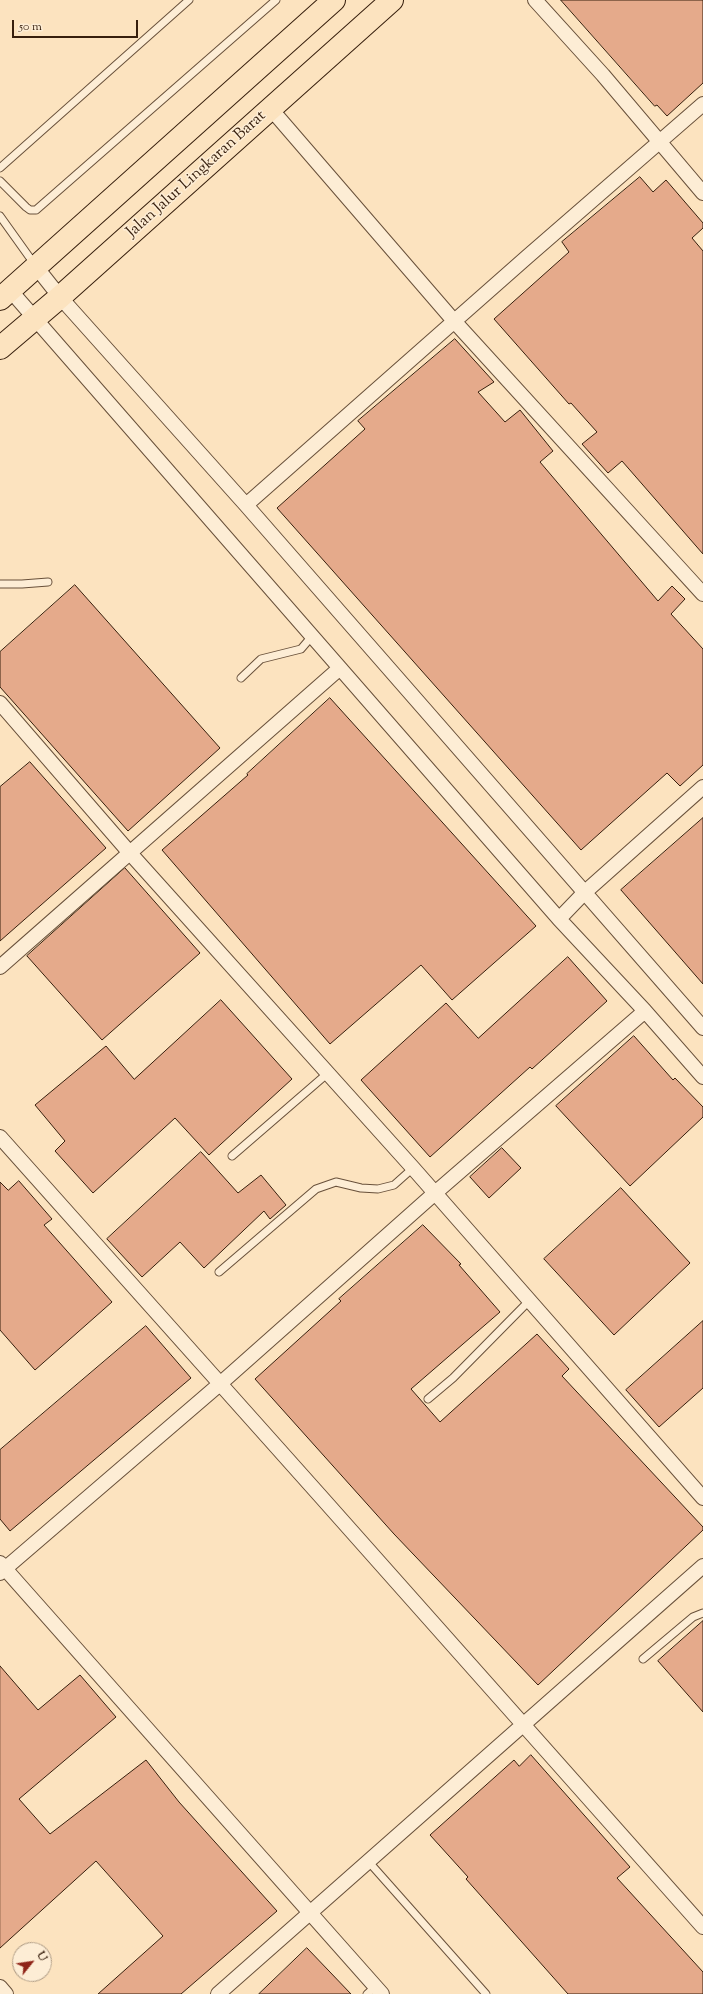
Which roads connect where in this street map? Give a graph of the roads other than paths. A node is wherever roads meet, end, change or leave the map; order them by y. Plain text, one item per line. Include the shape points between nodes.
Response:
1 (189, 0) edge
2 (276, 0) edge
3 (334, 0) edge
4 (392, 0) edge
5 (535, 0) edge
6 (703, 104) edge
7 (271, 109) junction
8 (659, 142) junction
9 (0, 168) edge
10 (0, 181) edge
11 (703, 193) edge
12 (0, 216) edge
13 (37, 268) junction
14 (5, 294) edge
15 (60, 297) junction
16 (34, 318) junction
17 (454, 321) junction
18 (0, 348) edge
19 (246, 505) junction
20 (48, 582) dead end
21 (0, 584) edge
22 (703, 594) edge
23 (313, 635) junction
24 (340, 668) junction
25 (241, 678) dead end
26 (0, 703) edge
27 (703, 787) edge
28 (129, 852) junction
29 (584, 893) junction
30 (559, 920) junction
31 (0, 967) edge
32 (645, 1011) junction
33 (703, 1028) edge
34 (328, 1073) junction
35 (703, 1076) edge
36 (0, 1137) edge
37 (232, 1156) dead end
38 (413, 1168) junction
39 (435, 1193) junction
40 (219, 1272) dead end
41 (529, 1301) junction
42 (221, 1383) junction
43 (428, 1399) dead end
44 (703, 1498) edge
45 (703, 1566) edge
46 (2, 1568) edge
47 (703, 1613) edge
48 (643, 1659) dead end
49 (524, 1726) junction
50 (368, 1861) junction
51 (309, 1912) junction
52 (703, 1927) edge
53 (0, 1987) edge
54 (375, 1991) edge
55 (6, 1994) edge
56 (218, 1994) edge
57 (486, 1994) edge

1 - 9 lane
2 - 10 lane via 36,210 26,207
3 - 13 main road via 72,233
4 - 7 main road, Jalan Jalur Lingkaran Barat
5 - 8 street
6 - 8 street
7 - 15 main road, Jalan Jalur Lingkaran Barat
7 - 17 street
8 - 11 street
8 - 17 street
12 - 13 lane
13 - 14 main road
13 - 15 street
14 - 16 street
15 - 16 main road, Jalan Jalur Lingkaran Barat
15 - 19 street
16 - 18 main road, Jalan Jalur Lingkaran Barat
16 - 23 street
17 - 19 street
17 - 22 street
19 - 29 street
20 - 21 lane
23 - 24 street
23 - 25 lane via 301,648 261,659
24 - 28 street
24 - 30 street
26 - 28 street
27 - 29 street
28 - 31 street
28 - 34 street
29 - 30 street
29 - 33 street
30 - 32 street
32 - 35 street
32 - 39 street
34 - 37 lane
34 - 38 street
36 - 42 street
38 - 39 street
38 - 40 lane via 394,1185 378,1189 336,1182 316,1189
39 - 41 street
39 - 42 street
41 - 43 lane via 453,1378
41 - 44 street
42 - 46 street
42 - 49 street
45 - 49 street
46 - 51 street
47 - 48 lane via 693,1617
49 - 50 street
49 - 52 street
50 - 51 street
50 - 57 lane
51 - 54 street
51 - 56 street
53 - 55 street

